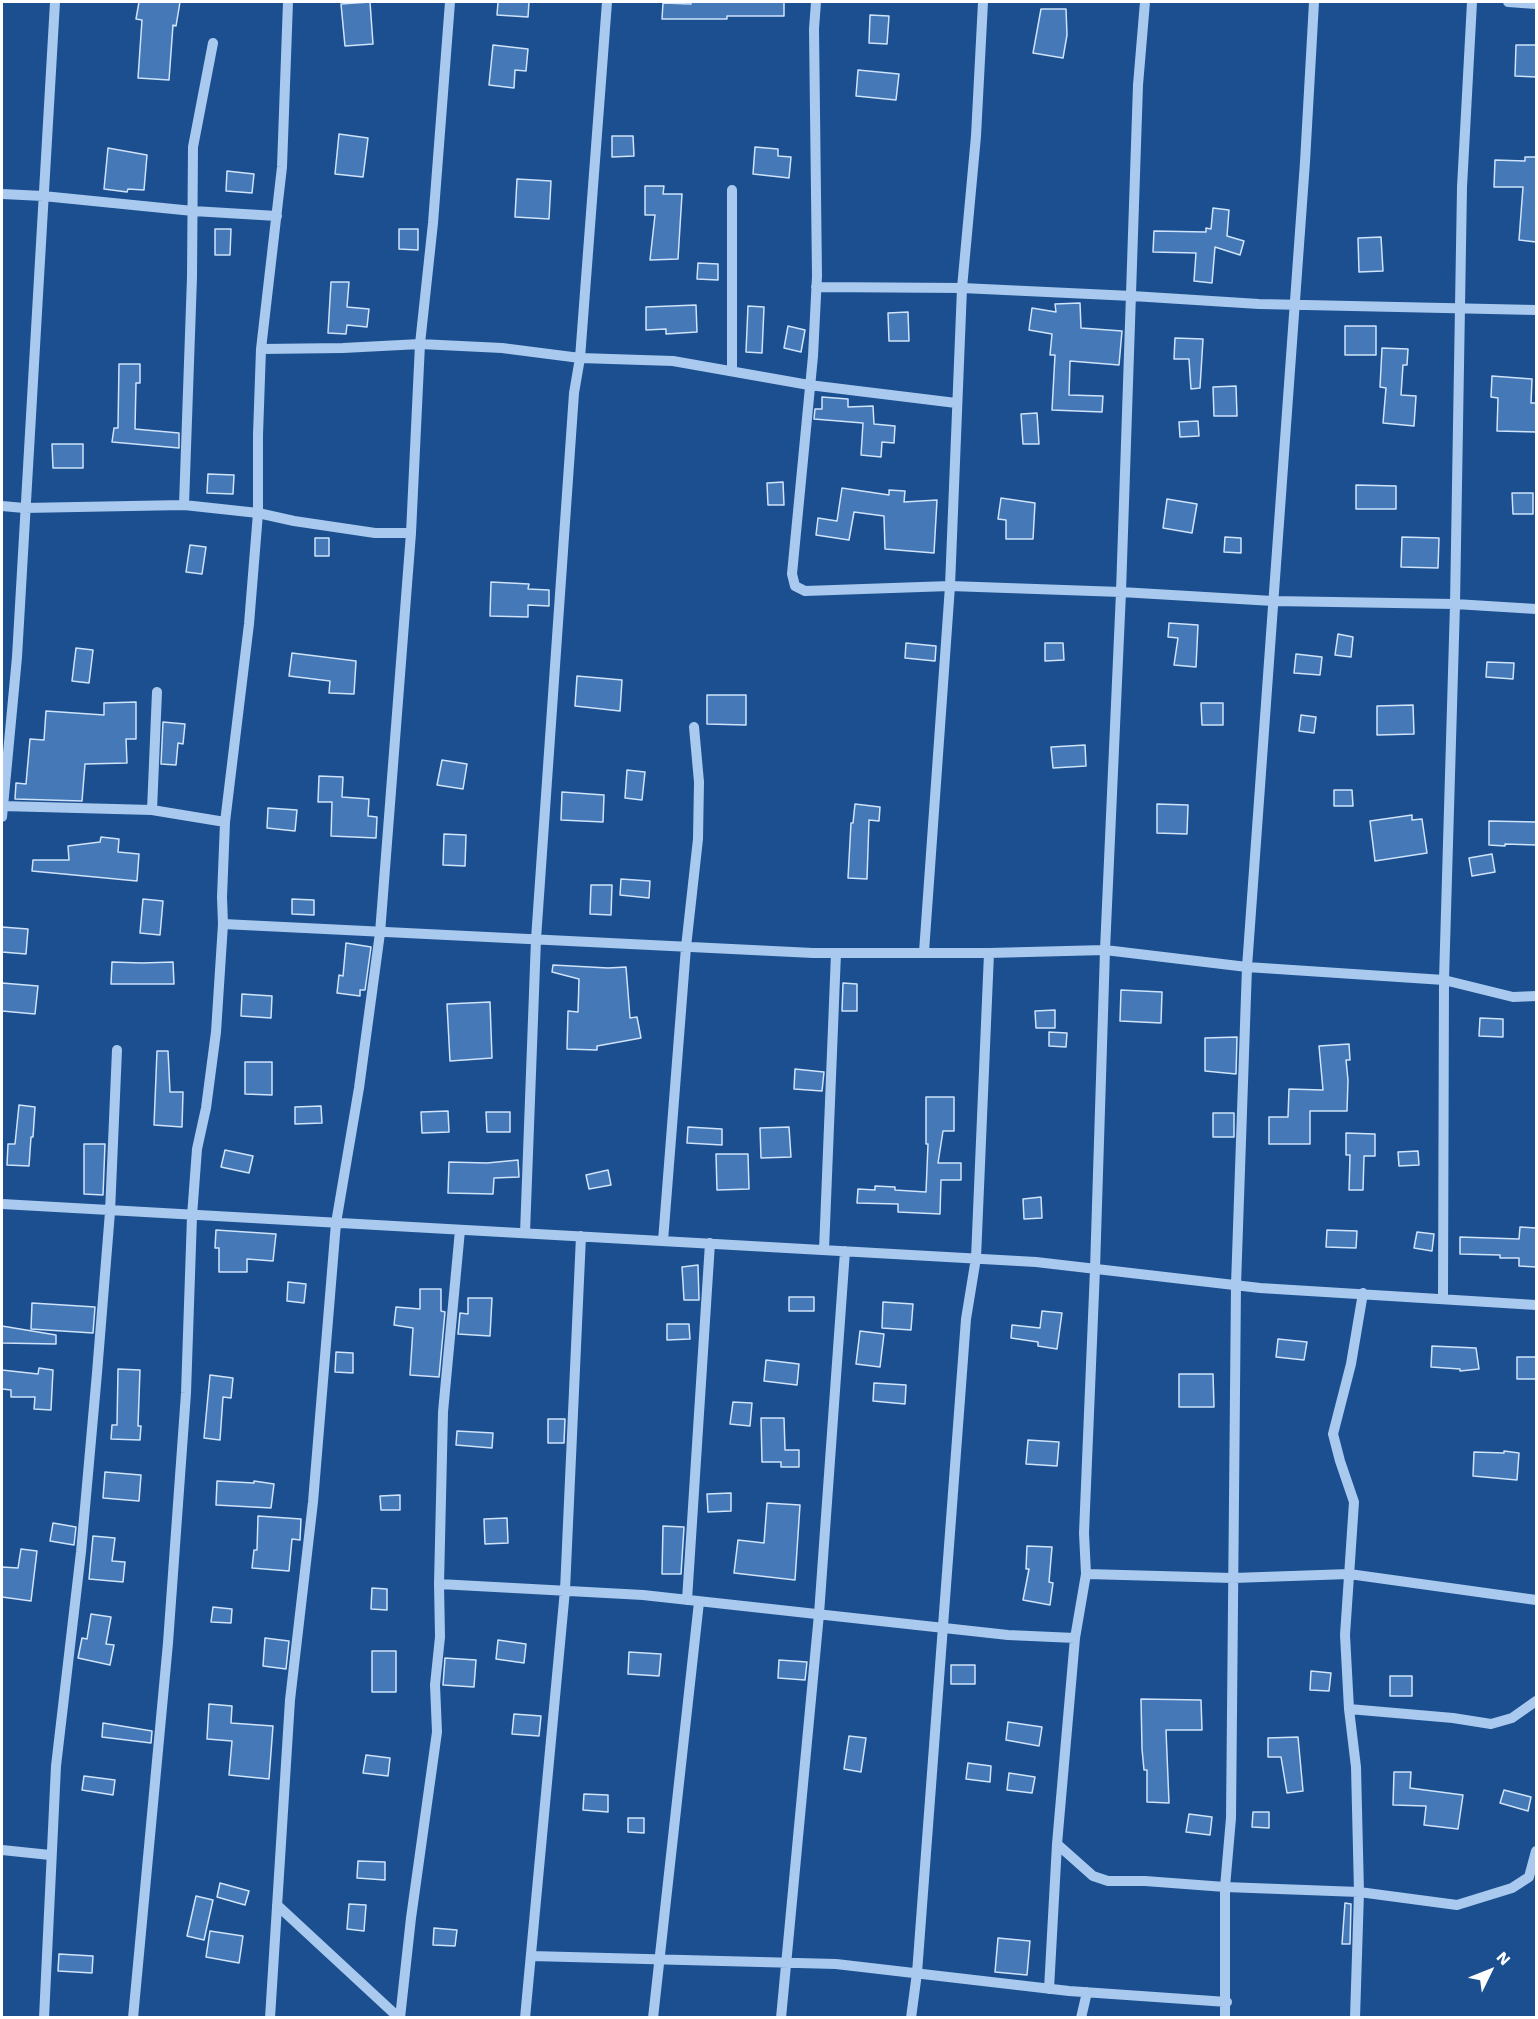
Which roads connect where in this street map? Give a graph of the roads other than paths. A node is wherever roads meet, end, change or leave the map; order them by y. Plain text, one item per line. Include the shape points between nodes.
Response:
1 (55, 2) edge
2 (288, 2) edge
3 (450, 2) edge
4 (607, 2) edge
5 (816, 2) edge
6 (983, 2) edge
7 (1145, 2) edge
8 (1314, 2) edge
9 (1472, 2) edge
10 (1508, 2) edge
11 (1536, 4) edge
12 (213, 43) dead end
13 (732, 190) dead end
14 (2, 194) edge
15 (43, 196) junction
16 (194, 211) junction
17 (277, 216) junction
18 (816, 287) junction
19 (962, 288) junction
20 (1132, 296) junction
21 (1294, 305) junction
22 (1461, 308) junction
23 (1536, 310) edge
24 (420, 344) junction
25 (261, 349) junction
26 (580, 358) junction
27 (732, 370) junction
28 (809, 385) junction
29 (956, 403) junction
30 (184, 505) junction
31 (2, 506) edge
32 (24, 508) junction
33 (258, 513) junction
34 (411, 533) junction
35 (950, 586) junction
36 (1122, 592) junction
37 (1273, 601) junction
38 (1455, 604) junction
39 (1536, 609) edge
40 (157, 692) dead end
41 (694, 727) dead end
42 (2, 810) edge
43 (152, 810) junction
44 (225, 822) junction
45 (223, 924) junction
46 (380, 933) junction
47 (536, 939) junction
48 (686, 947) junction
49 (1105, 950) junction
50 (924, 952) junction
51 (836, 953) junction
52 (989, 953) junction
53 (1247, 967) junction
54 (1444, 980) junction
55 (1536, 996) edge
56 (117, 1050) dead end
57 (2, 1204) edge
58 (110, 1212) junction
59 (192, 1216) junction
60 (336, 1223) junction
61 (460, 1230) junction
62 (525, 1233) junction
63 (581, 1236) junction
64 (663, 1241) junction
65 (710, 1243) junction
66 (824, 1250) junction
67 (845, 1251) junction
68 (976, 1258) junction
69 (1095, 1269) junction
70 (1236, 1285) junction
71 (1363, 1293) junction
72 (1443, 1299) junction
73 (1536, 1305) edge
74 (1086, 1574) junction
75 (1349, 1574) junction
76 (1233, 1578) junction
77 (439, 1584) junction
78 (565, 1590) junction
79 (687, 1600) junction
80 (1536, 1600) edge
81 (699, 1602) junction
82 (819, 1614) junction
83 (942, 1628) junction
84 (1074, 1638) junction
85 (1536, 1701) edge
86 (1349, 1709) junction
87 (1058, 1844) junction
88 (2, 1850) edge
89 (1536, 1851) edge
90 (50, 1855) junction
91 (1226, 1887) junction
92 (1359, 1892) junction
93 (277, 1905) junction
94 (531, 1956) junction
95 (660, 1959) junction
96 (787, 1962) junction
97 (917, 1973) junction
98 (1049, 1989) junction
99 (1087, 1992) junction
100 (1227, 2002) junction
101 (44, 2018) edge
102 (133, 2018) edge
103 (270, 2018) edge
104 (399, 2018) edge
105 (525, 2018) edge
106 (653, 2018) edge
107 (781, 2018) edge
108 (911, 2018) edge
109 (1081, 2018) edge
110 (1225, 2018) edge
111 (1355, 2018) edge

1 - 15 street
2 - 17 street
3 - 24 street via 434,223
4 - 26 street
5 - 18 street
6 - 19 street
7 - 20 street via 1138,85
8 - 21 street
9 - 22 street via 1462,187
10 - 11 street
12 - 16 street via 193,147
13 - 27 street
14 - 15 street
15 - 16 street
15 - 32 street
16 - 17 street
16 - 30 street
17 - 25 street
18 - 19 street
18 - 28 street
19 - 20 street
19 - 29 street
20 - 21 street
20 - 36 street
21 - 22 street
21 - 37 street
22 - 23 street
22 - 38 street
24 - 25 street
24 - 26 street via 502,348
24 - 34 street
25 - 33 street
26 - 27 street via 673,361
26 - 47 street via 573,404
27 - 28 street
28 - 29 street
28 - 35 street via 792,574 795,585 805,591
29 - 35 street
30 - 32 street
30 - 33 street
31 - 32 street
32 - 42 street
33 - 34 street via 375,533
33 - 44 street
34 - 46 street
35 - 36 street
35 - 50 street
36 - 37 street
36 - 49 street
37 - 38 street
37 - 53 street
38 - 39 street
38 - 54 street
40 - 43 street
41 - 48 street via 699,839
42 - 43 street
43 - 44 street
44 - 45 street
45 - 46 street
45 - 59 street via 216,1032
46 - 47 street
46 - 60 street
47 - 48 street
47 - 62 street
48 - 51 street
48 - 64 street
49 - 52 street
49 - 53 street
49 - 69 street
50 - 51 street
50 - 52 street
51 - 66 street
52 - 68 street
53 - 54 street
53 - 70 street
54 - 55 street via 1513,997
54 - 72 street
56 - 58 street
57 - 58 street
58 - 59 street
58 - 90 street
59 - 60 street
59 - 102 street via 186,1393 168,1643
60 - 61 street
60 - 93 street via 313,1502 290,1700
61 - 62 street
61 - 77 street via 443,1412
62 - 63 street
63 - 64 street
63 - 78 street
64 - 65 street
65 - 66 street
65 - 79 street
66 - 67 street
67 - 68 street
67 - 82 street
68 - 69 street
68 - 83 street via 966,1319
69 - 70 street
69 - 74 street via 1084,1533
70 - 71 street
70 - 76 street
71 - 72 street
71 - 75 street via 1351,1364 1333,1434 1354,1502
72 - 73 street
74 - 76 street
74 - 84 street
75 - 76 street
75 - 80 street
75 - 86 street
76 - 91 street via 1231,1818
77 - 78 street
77 - 104 street via 437,1732
78 - 79 street
78 - 94 street
79 - 81 street
81 - 82 street
81 - 95 street
82 - 83 street
82 - 96 street
83 - 84 street
83 - 97 street
84 - 87 street
85 - 86 street via 1512,1718 1491,1724
86 - 92 street via 1356,1767
87 - 91 street via 1093,1876 1108,1881
87 - 98 street
88 - 90 street
89 - 92 street via 1529,1877 1512,1888 1457,1905
90 - 101 street
91 - 92 street
91 - 100 street
92 - 111 street
93 - 103 street
93 - 104 street
94 - 95 street
94 - 105 street
95 - 96 street
95 - 106 street
96 - 97 street
96 - 107 street
97 - 98 street
97 - 108 street
98 - 99 street
99 - 100 street
99 - 109 street
100 - 110 street

